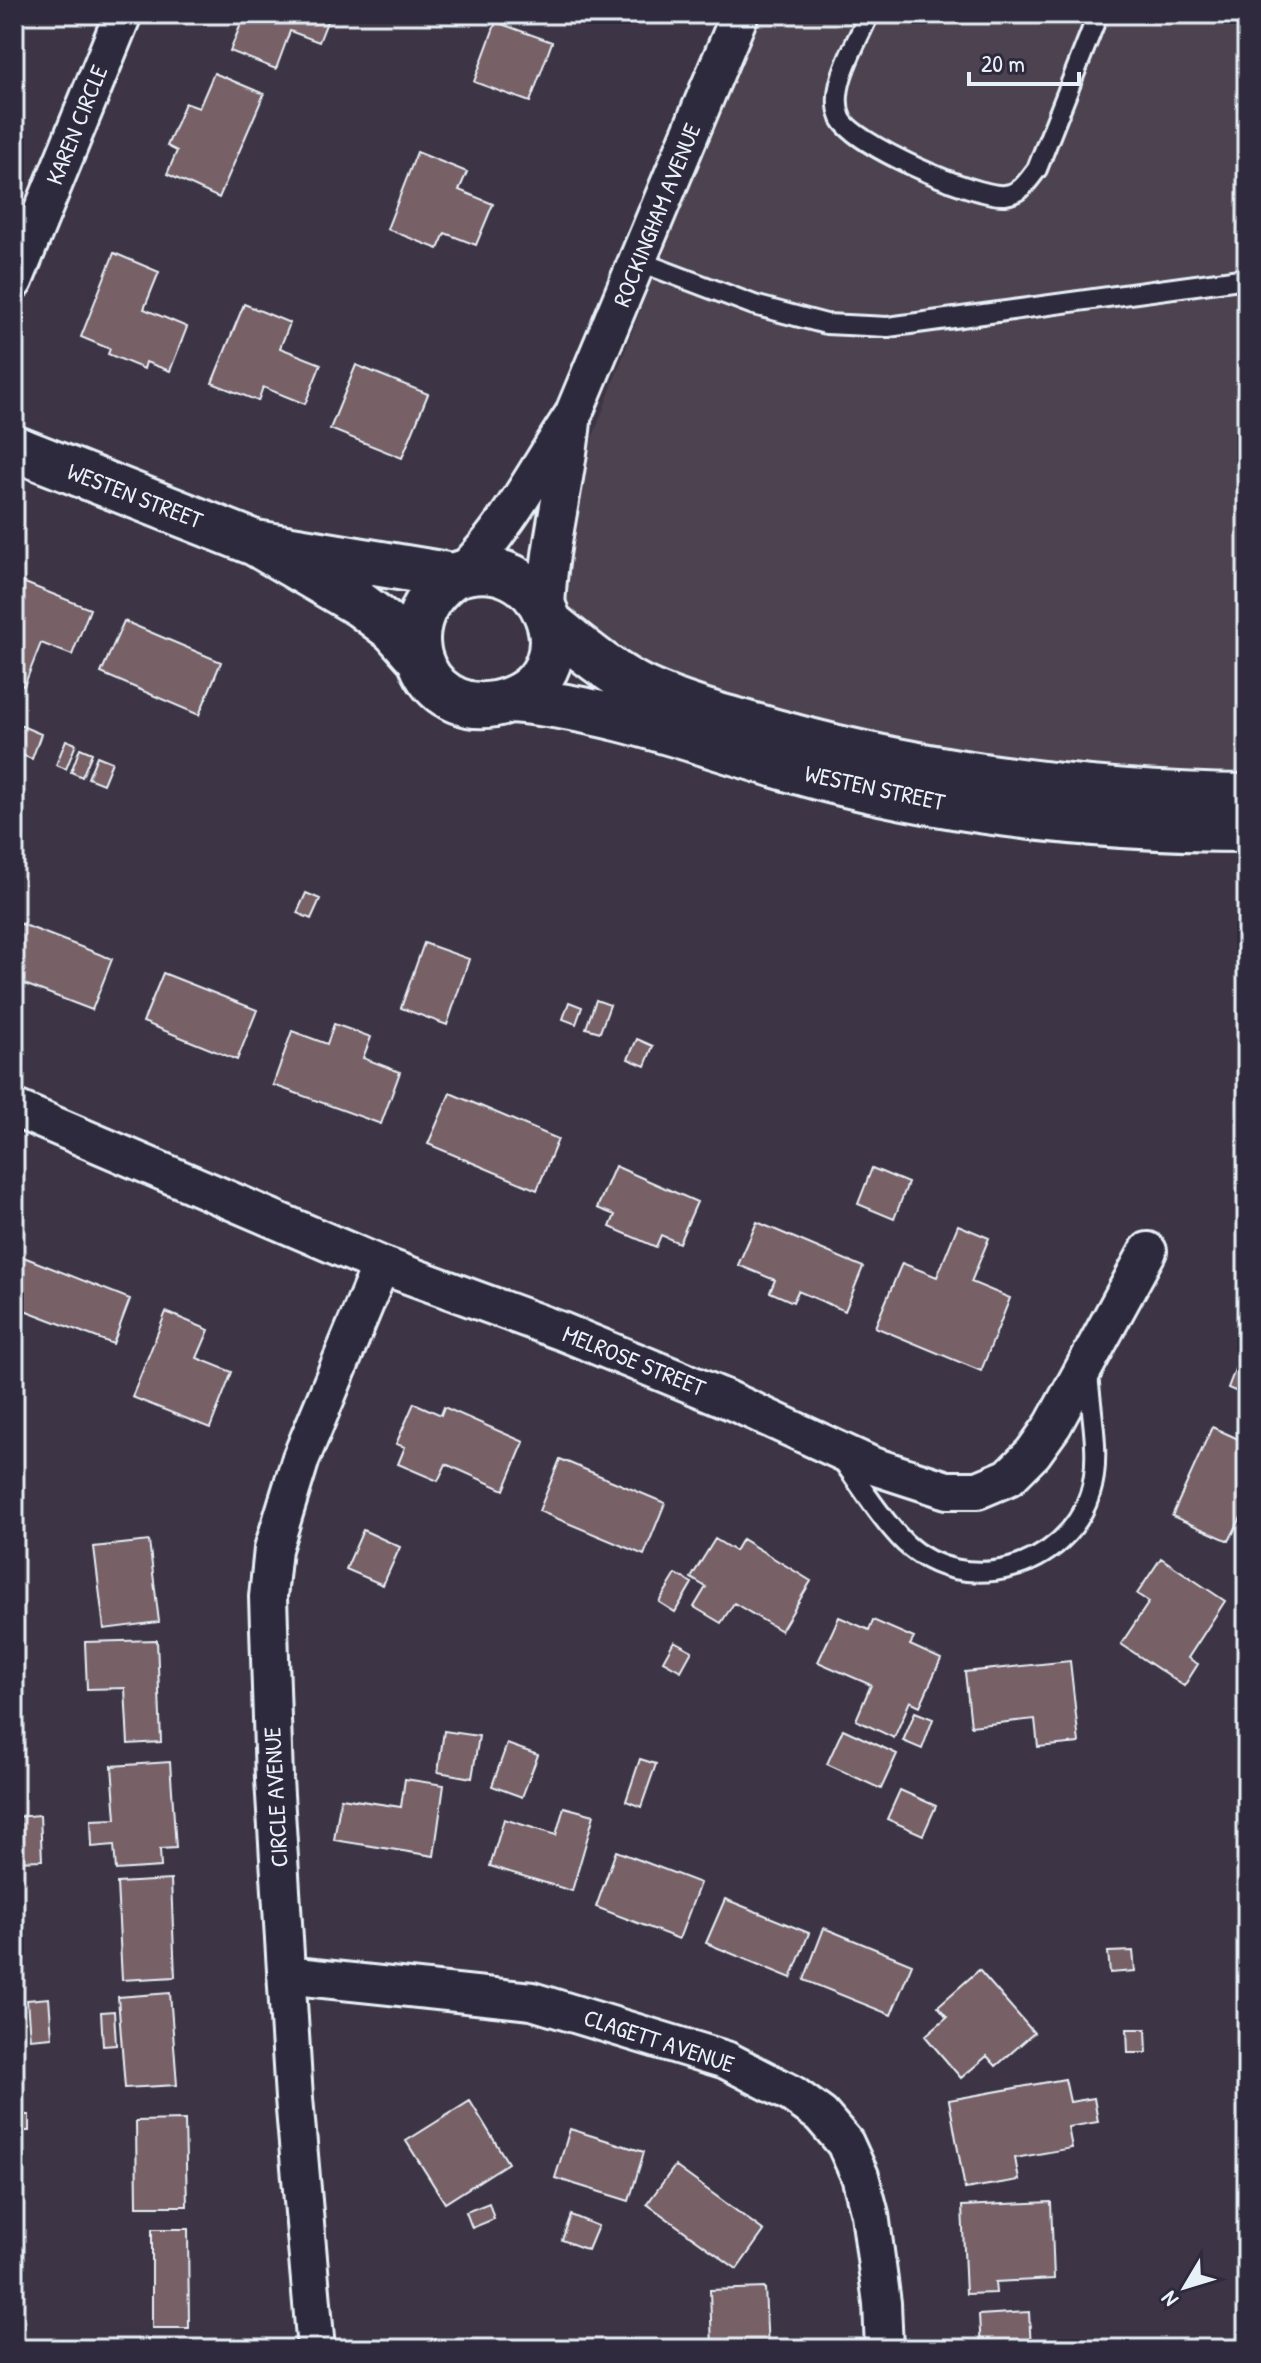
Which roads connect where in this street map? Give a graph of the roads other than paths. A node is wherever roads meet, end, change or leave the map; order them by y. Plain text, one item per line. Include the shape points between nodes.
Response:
1 (123, 14) edge
2 (740, 14) edge
3 (869, 14) edge
4 (1098, 14) edge
5 (638, 261) junction
6 (1247, 278) edge
7 (14, 281) edge
8 (573, 415) junction
9 (14, 448) edge
10 (255, 543) junction
11 (458, 574) junction
12 (548, 616) junction
13 (418, 657) junction
14 (511, 700) junction
15 (1247, 797) edge
16 (1247, 829) edge
17 (14, 1108) edge
18 (1148, 1251) dead end
19 (381, 1265) junction
20 (1087, 1360) junction
21 (830, 1445) junction
22 (286, 1975) junction
23 (316, 2349) edge
24 (884, 2349) edge

1 - 7 street, KAREN CIRCLE
2 - 5 street, ROCKINGHAM AVENUE
3 - 4 lane via 837,92 841,118 855,136 969,190 1002,195 1020,191 1037,169
5 - 6 lane via 754,305 826,324 888,327
5 - 8 street, ROCKINGHAM AVENUE
8 - 11 street, ROCKINGHAM AVENUE via 508,521
8 - 12 street, ROCKINGHAM AVENUE via 566,483 547,574
9 - 10 street, WESTEN STREET
10 - 11 street, WESTEN STREET
10 - 13 street, WESTEN STREET via 361,605
11 - 12 street via 483,569 511,576 535,593
11 - 13 street via 425,602 415,639
12 - 14 street via 552,646 544,669
12 - 15 street, WESTEN STREET via 611,671 649,692 820,744 946,770 1079,788
13 - 14 street via 445,694 466,703
14 - 16 street, WESTEN STREET via 596,712 820,777 927,801 1064,821
17 - 19 street, MELROSE STREET
18 - 20 street, MELROSE STREET
19 - 21 street, MELROSE STREET via 561,1331
19 - 22 street, CIRCLE AVENUE via 301,1458 269,1573
20 - 21 street, MELROSE STREET via 1033,1453 1009,1477 978,1490 947,1490 912,1481
20 - 21 lane via 1095,1471 1090,1494 1059,1542 1008,1570 965,1571 924,1556 892,1527
22 - 23 street, CIRCLE AVENUE
22 - 24 street, CLAGETT AVENUE via 532,2001 714,2056 792,2094 821,2115 845,2143 860,2176 870,2214

